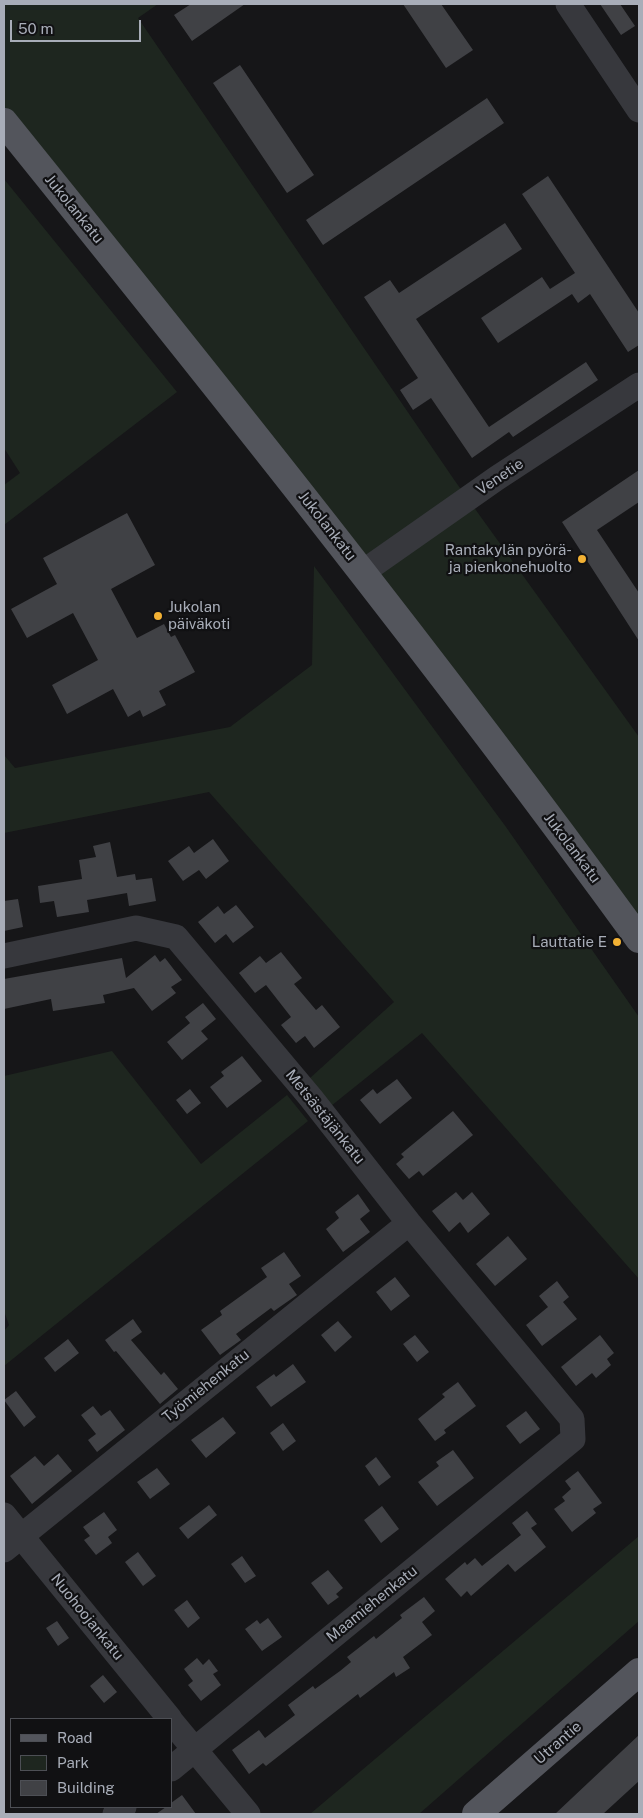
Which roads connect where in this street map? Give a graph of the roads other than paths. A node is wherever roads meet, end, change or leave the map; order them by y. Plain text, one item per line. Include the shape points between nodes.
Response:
1 (568, 4) edge
2 (639, 110) edge
3 (4, 122) edge
4 (639, 385) edge
5 (363, 572) junction
6 (639, 939) edge
7 (4, 956) edge
8 (409, 1223) junction
9 (573, 1439) joint
10 (4, 1515) edge
11 (12, 1543) edge
12 (639, 1672) edge
13 (169, 1718) edge
14 (172, 1721) edge
15 (195, 1750) junction
16 (172, 1768) edge
17 (248, 1814) edge
18 (476, 1814) edge

1 - 2 street
3 - 5 main road, Jukolankatu
4 - 5 street, Venetie via 497,478
5 - 6 main road, Jukolankatu
7 - 8 street, Metsästäjänkatu via 136,928 176,937 311,1098
8 - 9 street, Metsästäjänkatu via 572,1419
8 - 11 street, Työmiehenkatu
9 - 15 street, Maamiehenkatu
10 - 11 street, Nuohoojankatu
11 - 13 street, Nuohoojankatu
12 - 18 main road, Utrantie
14 - 15 street, Nuohoojankatu
15 - 16 street, Maamiehenkatu
15 - 17 street, Nuohoojankatu

